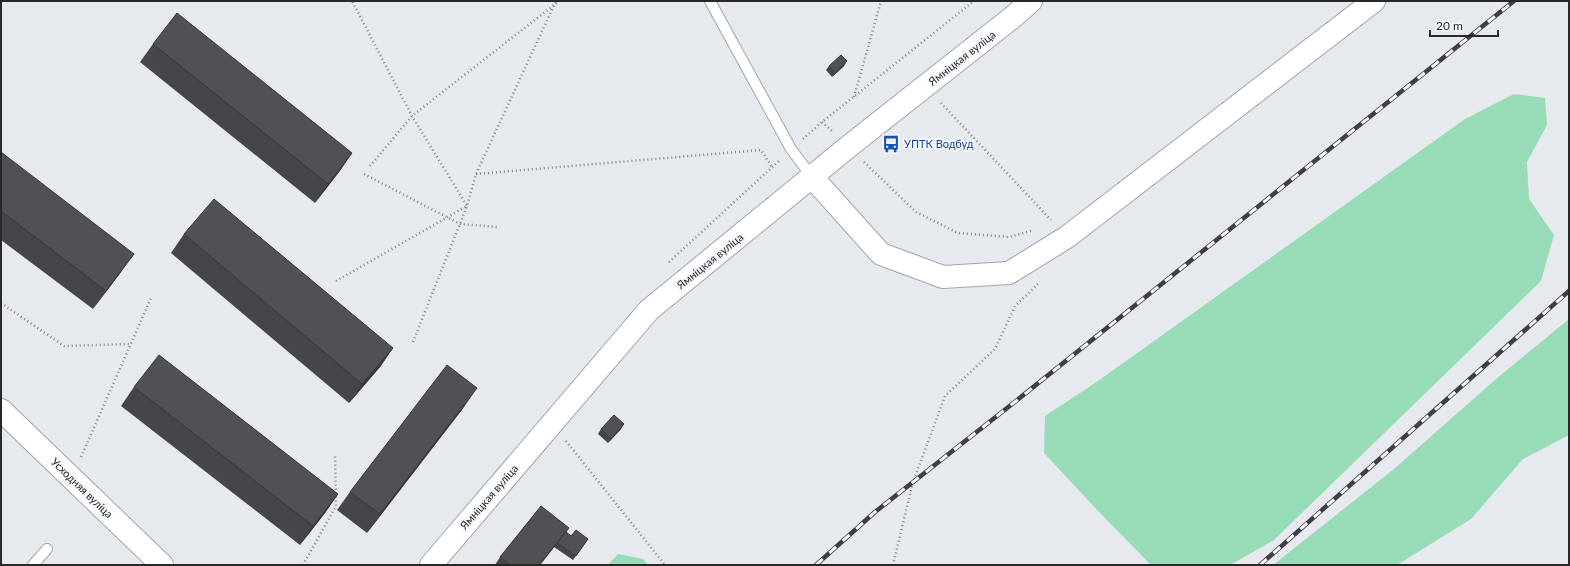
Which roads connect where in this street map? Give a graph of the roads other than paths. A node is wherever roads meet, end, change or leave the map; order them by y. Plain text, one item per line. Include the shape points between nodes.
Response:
1 (710, 1) edge
2 (1031, 1) edge
3 (1374, 1) edge
4 (812, 177) junction
5 (1, 410) edge
6 (47, 548) dead end
7 (33, 565) edge
8 (162, 565) edge
9 (431, 565) edge

1 - 4 lane via 791,149
2 - 4 main road, Ямніцкая вуліца
3 - 4 main road via 1073,233 1009,273 943,277 881,254
4 - 9 main road, Ямніцкая вуліца via 649,310
5 - 8 main road, Усходняя вуліца
6 - 7 lane

